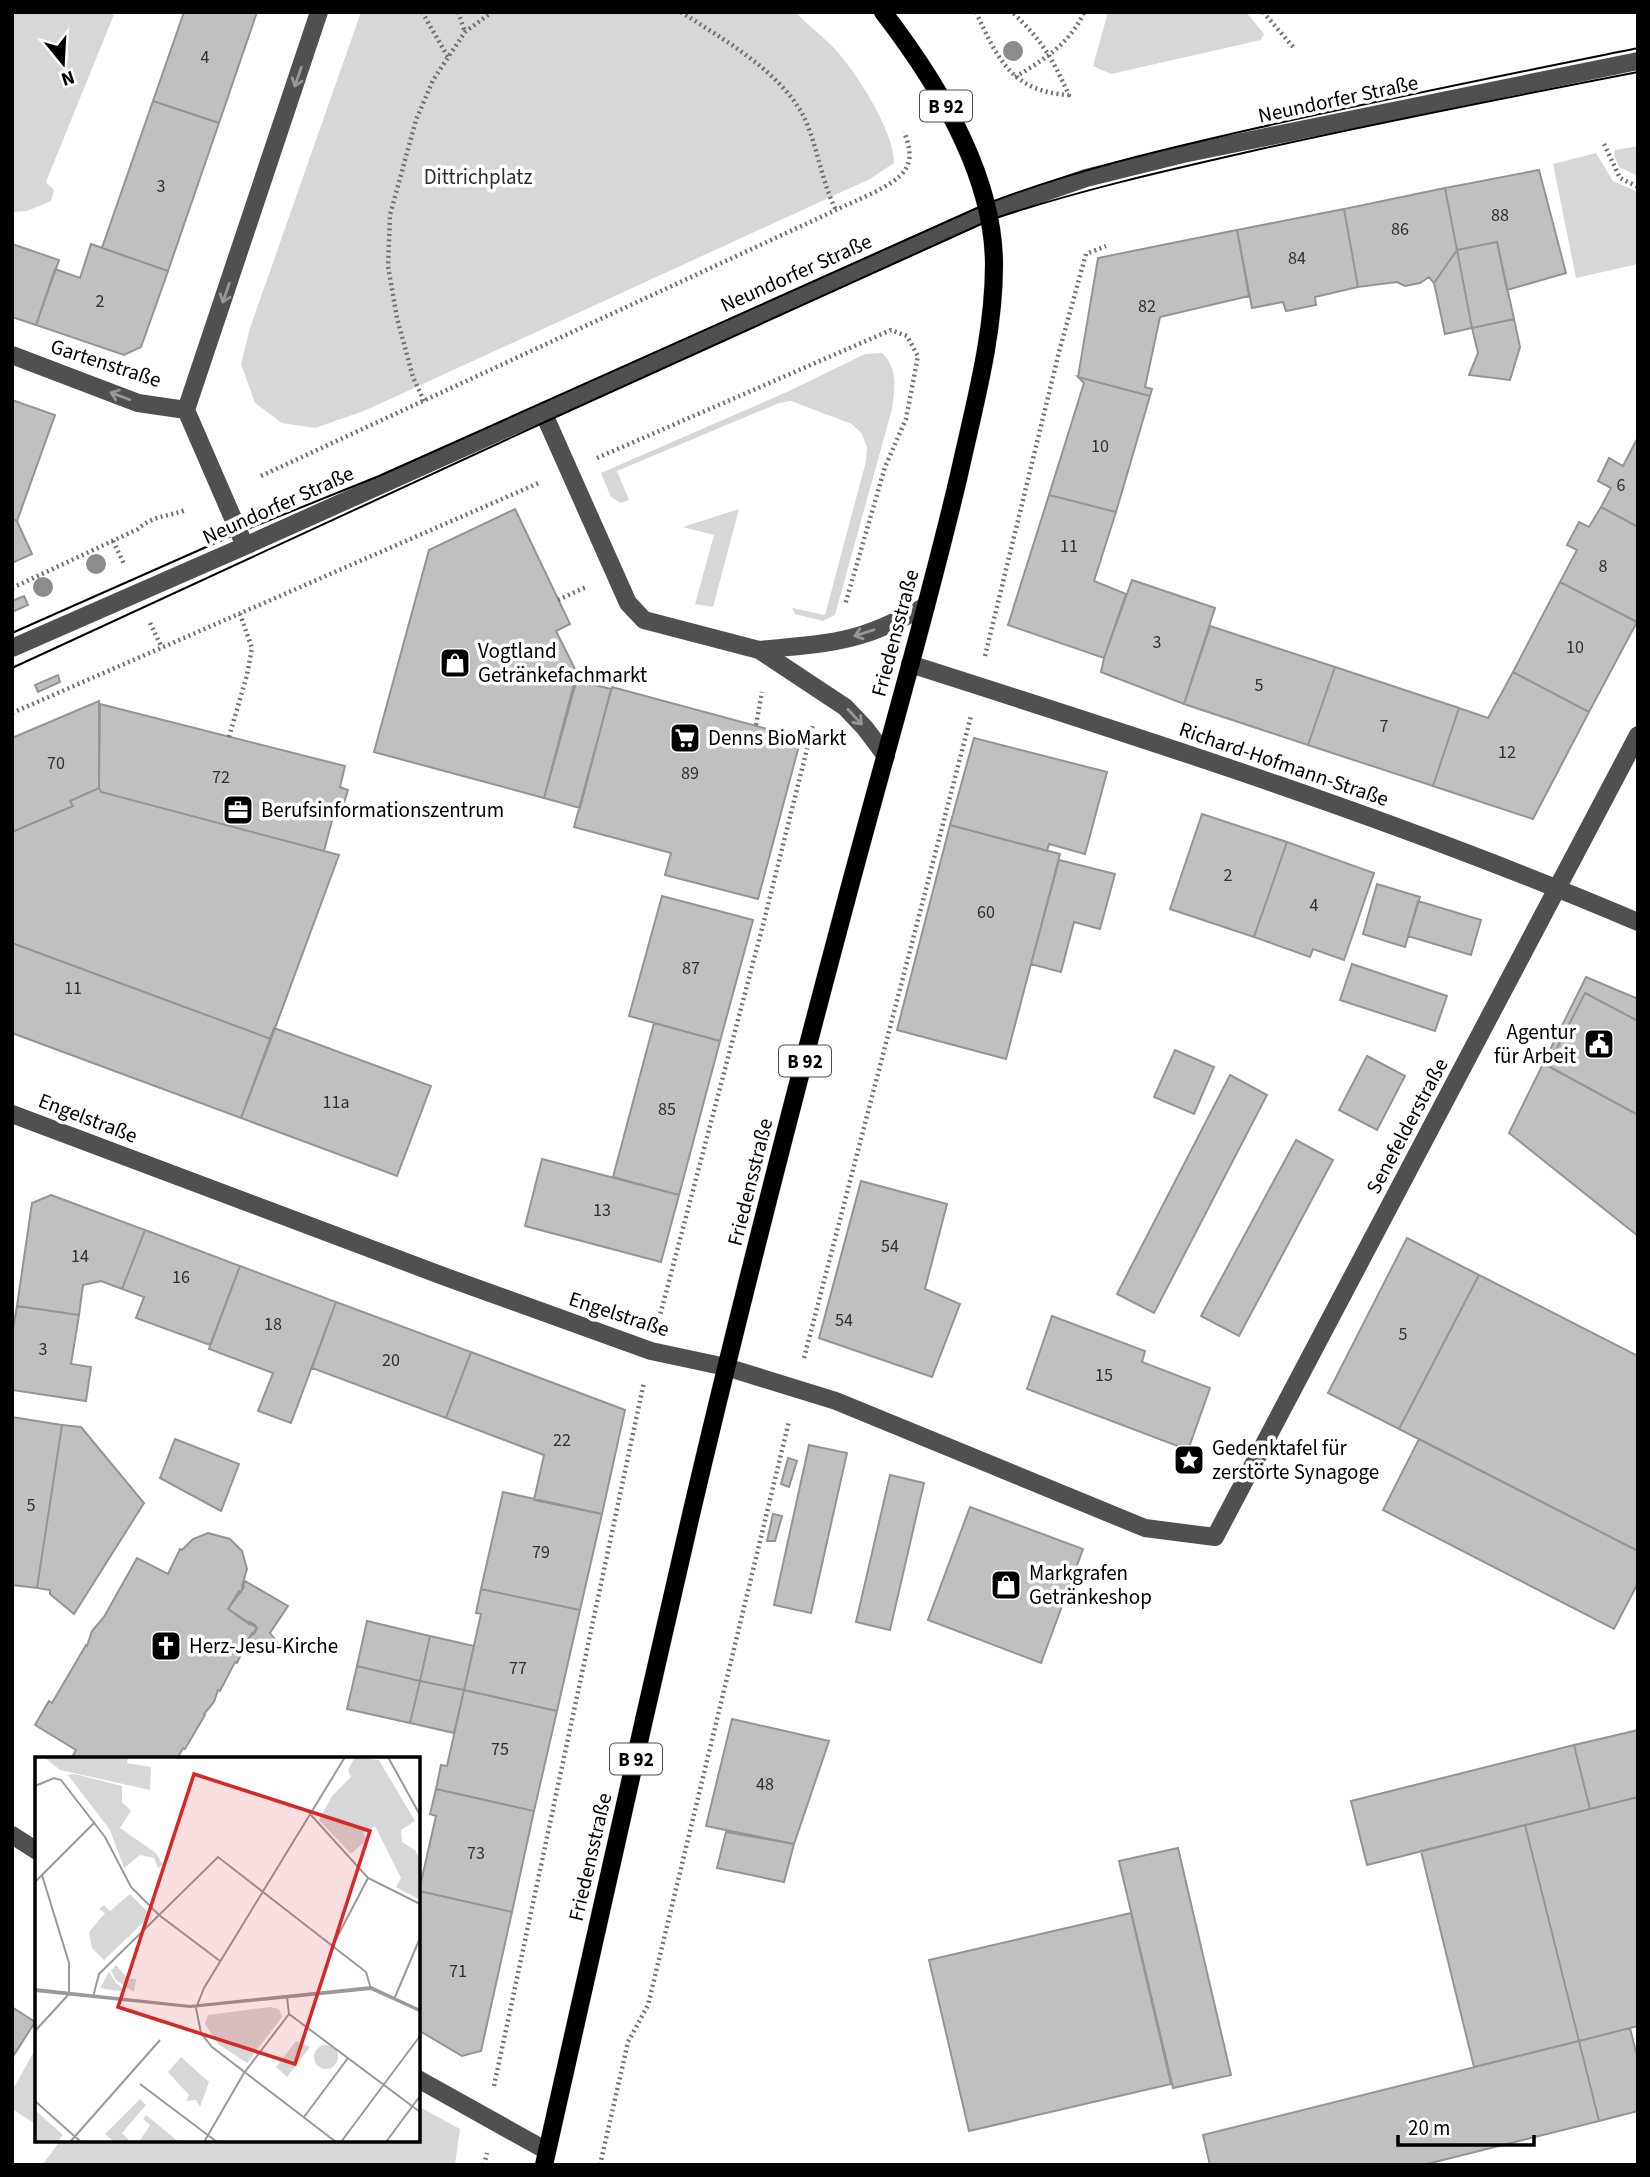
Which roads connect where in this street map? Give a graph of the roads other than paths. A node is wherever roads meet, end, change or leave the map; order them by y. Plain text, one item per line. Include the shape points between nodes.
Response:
1 (319, 12) edge
2 (883, 12) edge
3 (1638, 61) edge
4 (988, 212) junction
5 (12, 355) edge
6 (186, 410) junction
7 (543, 412) junction
8 (246, 546) junction
9 (926, 606) junction
10 (12, 648) edge
11 (759, 650) junction
12 (910, 664) junction
13 (1638, 735) edge
14 (886, 757) junction
15 (1558, 888) junction
16 (1638, 922) edge
17 (12, 1114) edge
18 (726, 1367) junction
19 (1215, 1537) joint
20 (12, 1835) edge
21 (35, 1850) edge
22 (420, 2080) edge
23 (545, 2158) edge

1 -> 6 street
2 - 4 main road, B 92 via 912,49 948,110
3 - 4 street, Neundorfer Straße via 1183,154 1086,178
4 - 7 street, Neundorfer Straße
4 - 9 main road, Friedensstraße / B 92 via 994,262 992,306
6 -> 5 street, Gartenstraße via 138,403
6 - 8 street
7 - 8 street, Neundorfer Straße
7 - 11 street via 628,603 644,620
8 - 10 street, Neundorfer Straße
9 -> 11 street via 861,635
9 - 12 main road, Friedensstraße / B 92
11 -> 14 street via 845,707
12 - 14 main road, Friedensstraße / B 92
12 - 15 street, Richard-Hofmann-Straße via 1359,813
13 - 15 street, Senefelderstraße
14 - 18 main road, Friedensstraße / B 92
15 - 16 street, Richard-Hofmann-Straße
15 - 19 street, Senefelderstraße
17 - 18 street, Engelstraße via 651,1351
18 - 19 street, Engelstraße via 836,1401 1146,1528
18 - 23 main road, Friedensstraße / B 92
20 - 21 street
22 - 23 street

